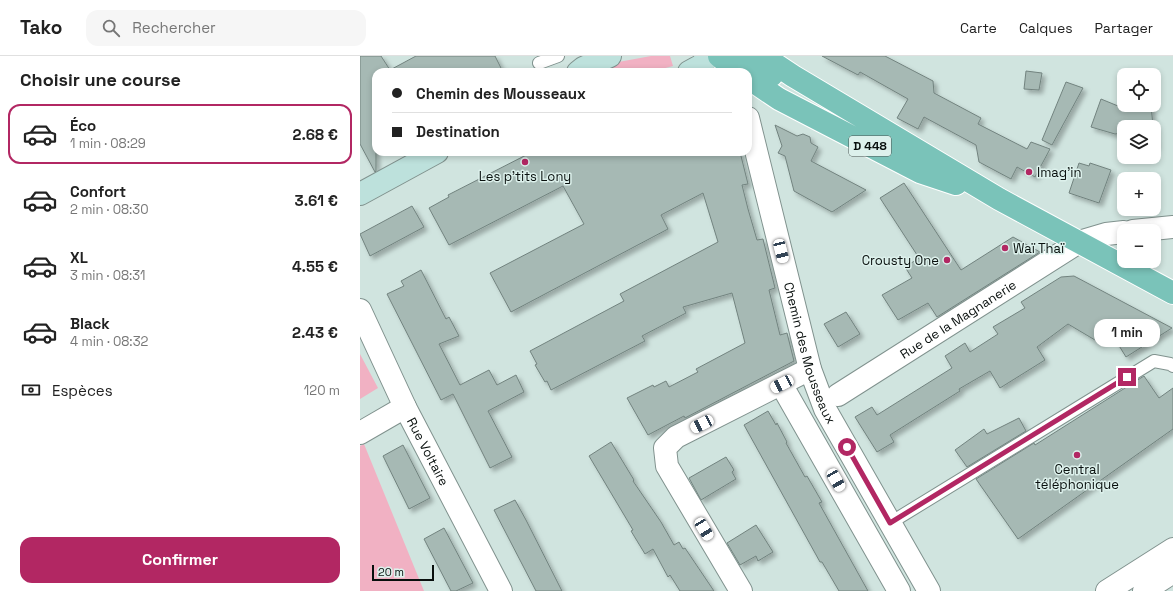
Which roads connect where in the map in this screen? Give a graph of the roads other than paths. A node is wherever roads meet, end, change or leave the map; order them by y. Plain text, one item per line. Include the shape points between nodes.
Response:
1 (558, 56) edge
2 (610, 56) edge
3 (710, 56) edge
4 (719, 56) edge
5 (763, 56) edge
6 (538, 63) dead end
7 (583, 68) edge
8 (696, 68) edge
9 (737, 68) edge
10 (752, 74) edge
11 (752, 79) edge
12 (885, 131) junction
13 (752, 134) edge
14 (430, 156) edge
15 (360, 194) edge
16 (999, 199) junction
17 (1173, 227) edge
18 (1161, 228) edge
19 (1117, 233) edge
20 (1079, 242) junction
21 (1173, 293) edge
22 (360, 310) edge
23 (1173, 366) edge
24 (810, 369) junction
25 (782, 384) junction
26 (838, 396) dead end
27 (406, 407) junction
28 (360, 433) edge
29 (890, 523) junction
30 (1173, 549) edge
31 (1173, 572) edge
32 (501, 591) edge
33 (741, 591) edge
34 (899, 591) edge
35 (929, 591) edge
36 (1107, 591) edge
37 (1144, 591) edge

1 - 6 lane
2 - 7 street
3 - 8 street
4 - 9 main road, D 448
5 - 12 main road, D 448
10 - 12 main road via 788,85
11 - 16 main road, D 448 via 779,99 920,172
12 - 16 main road, D 448
13 - 24 street, Chemin des Mousseaux
14 - 15 street
16 - 20 main road, D 448
17 - 18 street
19 - 20 street, Rue de la Magnanerie
20 - 21 main road, D 448
20 - 26 street, Rue de la Magnanerie
22 - 27 street, Rue Voltaire
23 - 29 lane via 1154,361
24 - 25 street
24 - 29 street, Chemin des Mousseaux via 825,410
25 - 33 street via 676,437 665,448 667,466
25 - 34 street
27 - 28 street
27 - 32 street, Rue Voltaire
29 - 35 street, Chemin des Mousseaux
30 - 36 street
31 - 37 street

